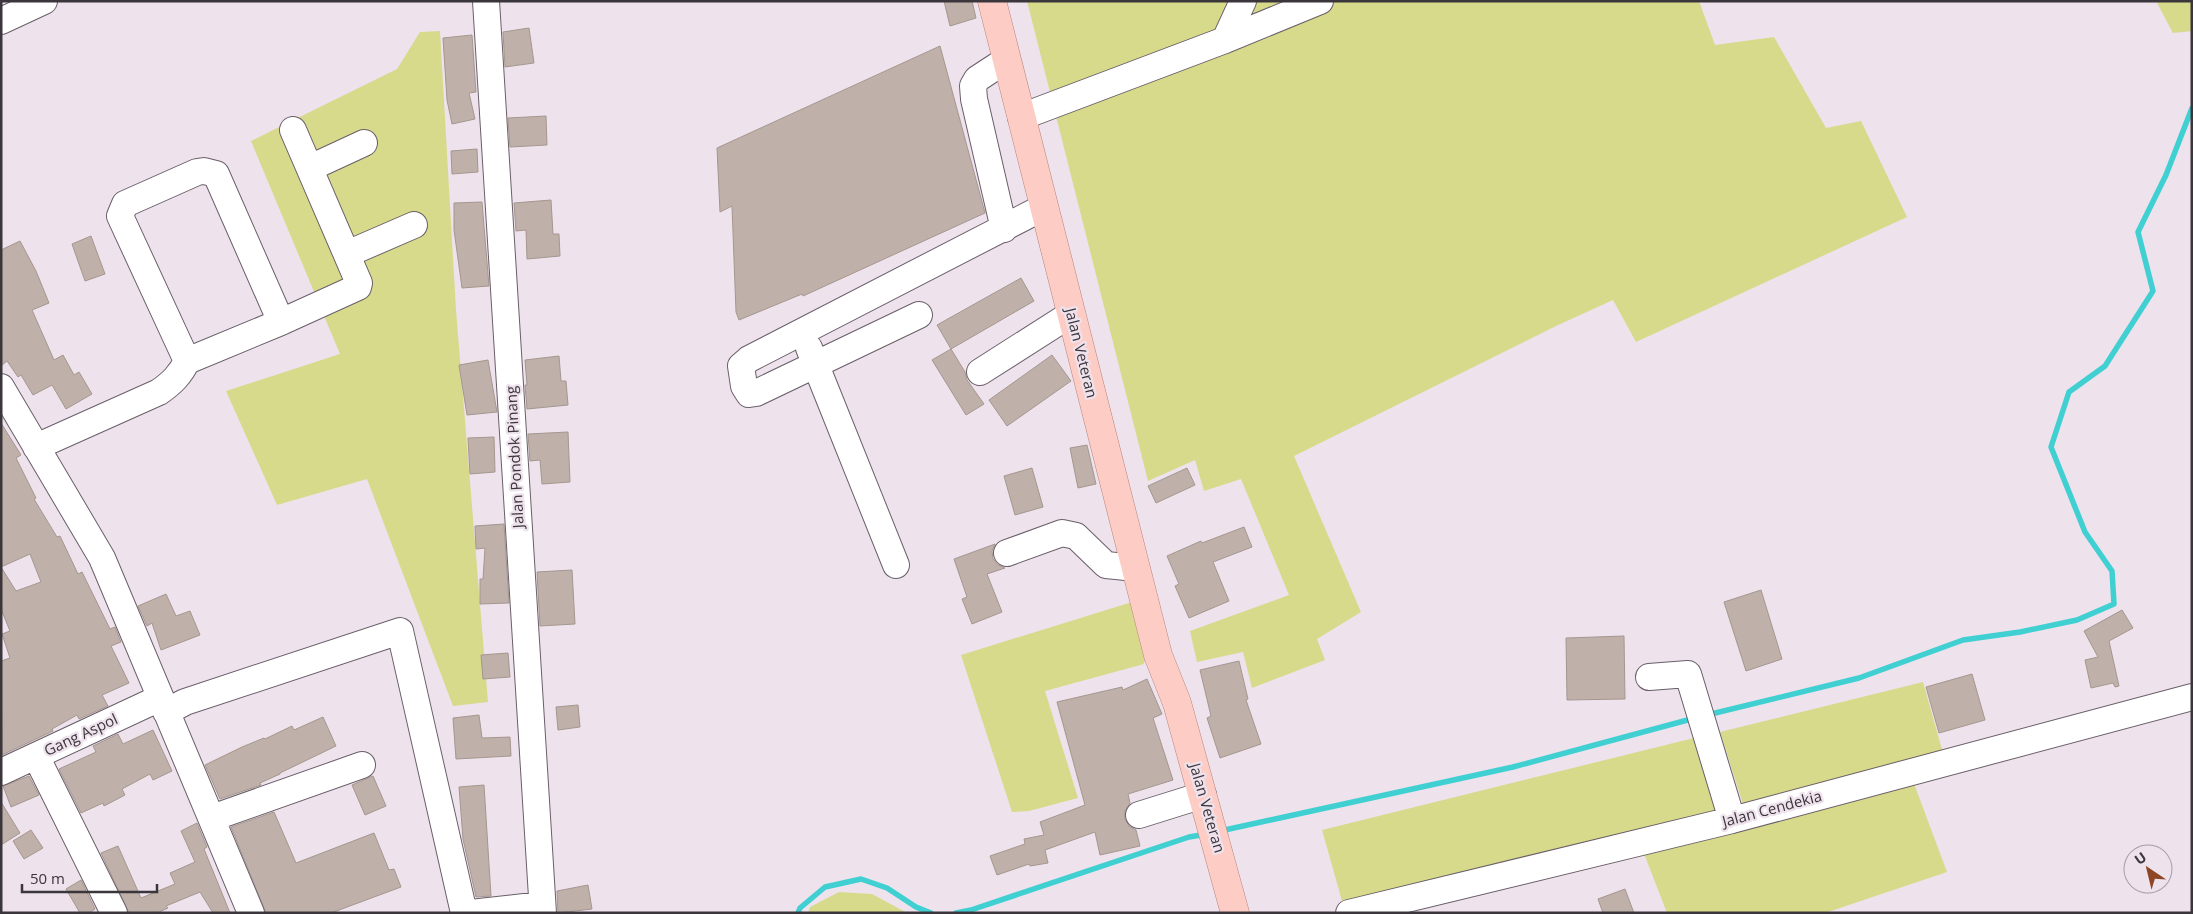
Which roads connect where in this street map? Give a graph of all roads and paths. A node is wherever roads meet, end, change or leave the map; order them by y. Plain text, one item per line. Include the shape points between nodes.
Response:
1 (44, 1) edge
2 (486, 1) edge
3 (992, 1) edge
4 (1010, 1) edge
5 (1243, 1) edge
6 (1320, 1) edge
7 (1, 21) edge
8 (1225, 40) junction
9 (1006, 60) junction
10 (1029, 114) junction
11 (293, 130) dead end
12 (364, 143) dead end
13 (310, 168) junction
14 (1044, 207) junction
15 (414, 225) dead end
16 (1004, 229) junction
17 (347, 254) junction
18 (1071, 314) junction
19 (919, 315) dead end
20 (281, 322) junction
21 (801, 332) junction
22 (187, 361) junction
23 (817, 364) junction
24 (980, 372) dead end
25 (1, 386) edge
26 (36, 447) junction
27 (1007, 553) dead end
28 (896, 565) dead end
29 (1136, 568) junction
30 (1649, 677) dead end
31 (2192, 697) edge
32 (1177, 703) junction
33 (163, 705) junction
34 (36, 756) junction
35 (362, 765) dead end
36 (1, 772) edge
37 (1205, 799) junction
38 (1139, 815) dead end
39 (212, 818) junction
40 (1732, 820) junction
41 (542, 909) edge
42 (114, 913) edge
43 (251, 913) edge
44 (464, 913) edge
45 (471, 913) edge
46 (1235, 913) edge
47 (1349, 913) edge

1 - 7 street
2 - 41 street, Jalan Pondok Pinang
3 - 9 main road, Jalan Veteran
4 - 10 main road, Jalan Veteran
5 - 8 street
6 - 8 street
8 - 10 street
9 - 10 main road, Jalan Veteran
9 - 16 street via 977,79 973,86
10 - 14 main road, Jalan Veteran
10 - 32 main road, Jalan Veteran via 1176,651
11 - 13 street
12 - 13 street
13 - 17 street
14 - 16 street
14 - 18 main road, Jalan Veteran
15 - 17 street
16 - 21 street
17 - 20 street via 358,287
18 - 24 street
18 - 29 main road, Jalan Veteran
19 - 23 street
20 - 22 street
20 - 22 street via 216,174 204,170 196,172 125,204 120,212
21 - 23 street
21 - 23 street via 741,366 744,386 748,394 756,393
22 - 26 street via 173,382 159,392
23 - 28 street
25 - 26 street
26 - 33 street via 102,558
27 - 29 street via 1062,533 1076,536 1106,565
29 - 32 main road, Jalan Veteran via 1158,655
30 - 40 street via 1688,674
31 - 40 street, Jalan Cendekia
32 - 37 main road, Jalan Veteran
33 - 34 street, Gang Aspol
33 - 39 street
33 - 44 street, Gang Aspol via 185,702 400,631
34 - 36 street, Gang Aspol
34 - 42 street
35 - 39 street
37 - 38 street
37 - 46 main road, Jalan Veteran
39 - 43 street
40 - 47 street, Jalan Cendekia
41 - 45 street

